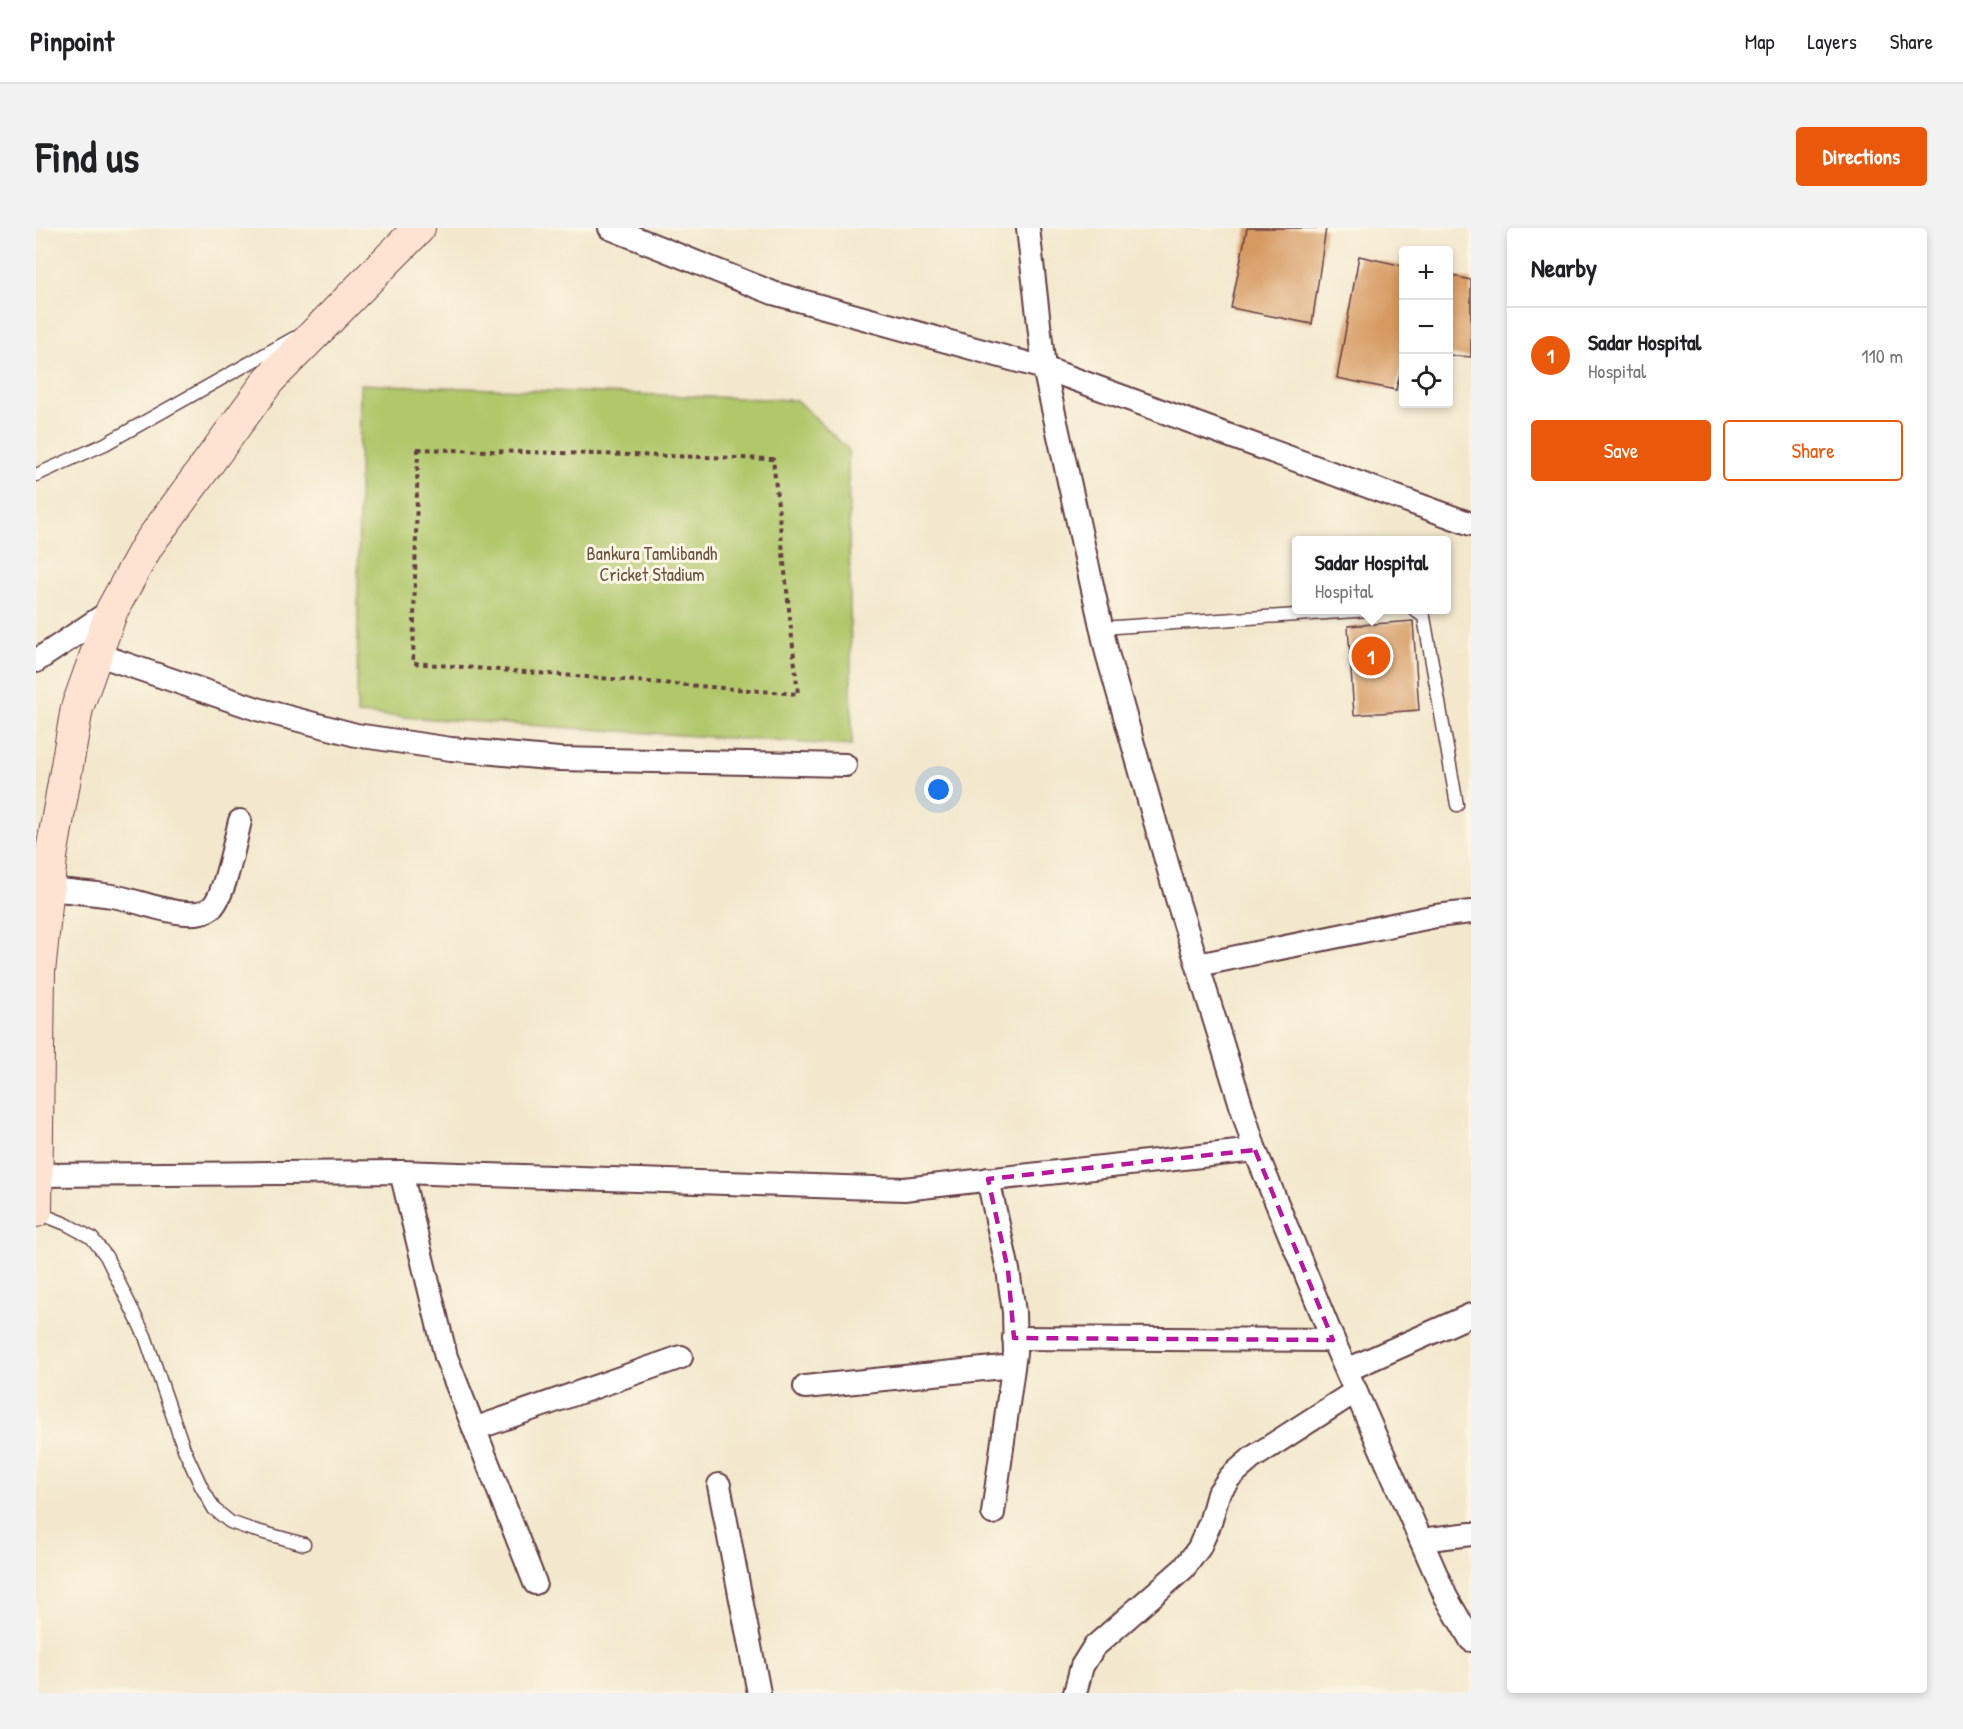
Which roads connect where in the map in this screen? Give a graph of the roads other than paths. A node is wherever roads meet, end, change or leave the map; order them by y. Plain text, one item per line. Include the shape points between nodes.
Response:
1 (419, 228) edge
2 (610, 228) edge
3 (1028, 228) edge
4 (329, 319) junction
5 (1044, 368) junction
6 (36, 475) edge
7 (1471, 524) edge
8 (112, 610) junction
9 (1299, 614) edge
10 (1421, 614) edge
11 (1101, 628) junction
12 (96, 654) junction
13 (36, 661) edge
14 (844, 765) dead end
15 (1457, 805) dead end
16 (240, 821) dead end
17 (48, 889) junction
18 (1471, 912) edge
19 (1198, 965) junction
20 (1255, 1150) junction
21 (401, 1172) junction
22 (38, 1175) junction
23 (988, 1179) junction
24 (36, 1212) edge
25 (1471, 1315) edge
26 (1014, 1338) junction
27 (1333, 1340) junction
28 (681, 1357) dead end
29 (1013, 1366) junction
30 (1347, 1370) junction
31 (805, 1387) dead end
32 (1356, 1391) junction
33 (474, 1429) junction
34 (719, 1485) dead end
35 (993, 1513) dead end
36 (1471, 1534) edge
37 (1421, 1540) junction
38 (304, 1544) dead end
39 (535, 1583) dead end
40 (1471, 1640) edge
41 (759, 1693) edge
42 (1076, 1693) edge

1 - 4 street
2 - 5 street via 773,293
3 - 5 street
4 - 6 lane via 105,444
4 - 8 street via 268,380 147,546
5 - 7 street
5 - 11 street
8 - 12 street
8 - 13 street
9 - 11 lane
10 - 15 lane
11 - 19 street
12 - 14 street via 257,709 356,735 427,746 559,759
12 - 17 street via 77,708
16 - 17 street via 220,896 211,908 199,913 115,896
17 - 22 street via 39,972
18 - 19 street
19 - 20 street
20 - 23 street
20 - 27 street
21 - 22 street
21 - 23 street via 904,1189
21 - 33 street via 446,1357
22 - 24 street
23 - 26 street via 1008,1270
24 - 38 lane via 92,1238 106,1256 145,1336 184,1449 214,1509 240,1526
25 - 30 street
26 - 27 street
26 - 29 street
27 - 30 street
28 - 33 street
29 - 31 street
29 - 35 street
30 - 32 street
32 - 37 street
32 - 42 street via 1252,1458 1230,1477 1218,1494 1199,1548 1184,1568 1094,1647 1082,1666
33 - 39 street
34 - 41 street
36 - 37 street
37 - 40 street via 1446,1597

